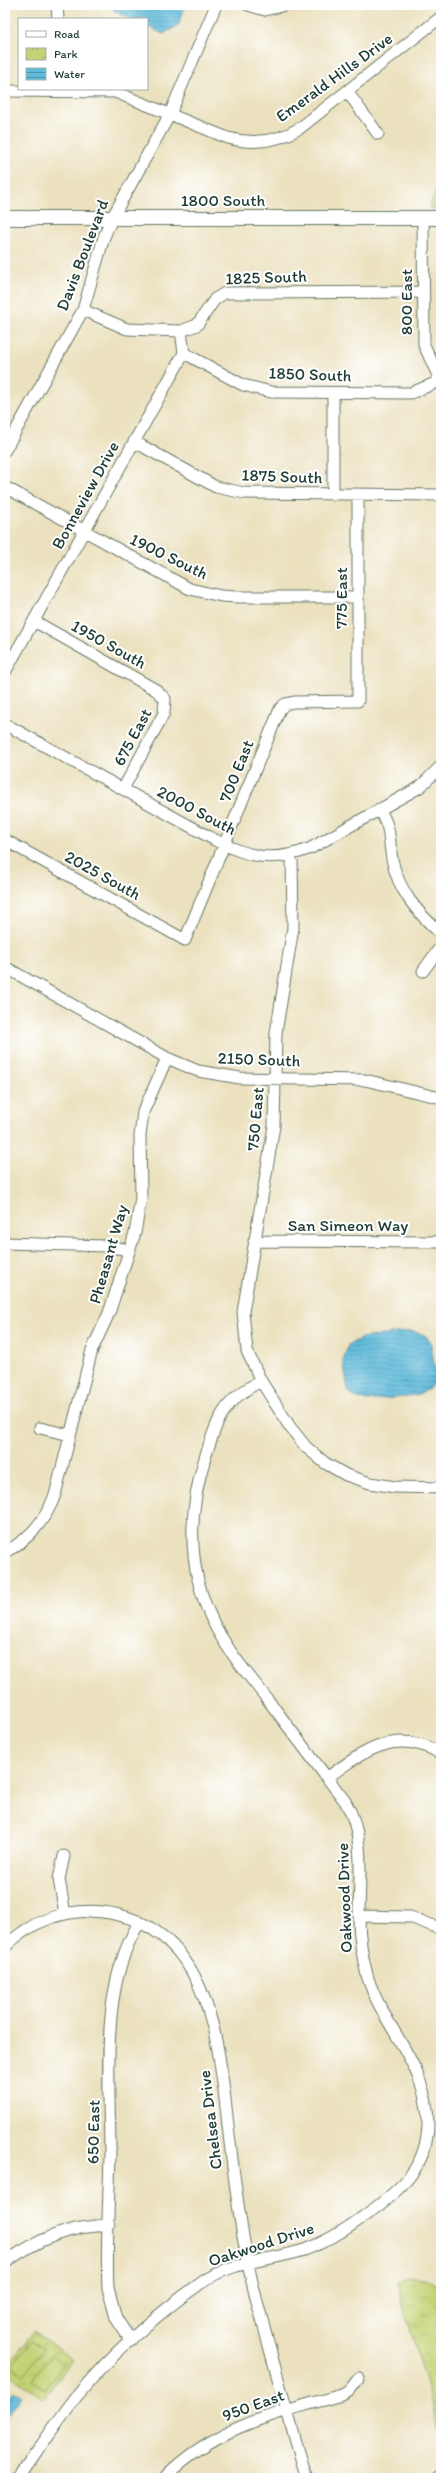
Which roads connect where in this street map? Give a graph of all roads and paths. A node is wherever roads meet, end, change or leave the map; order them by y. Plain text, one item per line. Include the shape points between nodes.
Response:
1 (57, 5) edge
2 (216, 5) edge
3 (248, 5) edge
4 (285, 5) edge
5 (441, 17) edge
6 (58, 18) edge
7 (71, 90) edge
8 (5, 91) edge
9 (347, 91) junction
10 (170, 114) junction
11 (378, 134) dead end
12 (5, 218) edge
13 (112, 218) junction
14 (423, 218) junction
15 (441, 218) edge
16 (423, 292) junction
17 (83, 310) junction
18 (181, 331) junction
19 (184, 353) junction
20 (441, 381) edge
21 (333, 393) junction
22 (134, 442) junction
23 (5, 450) edge
24 (5, 487) edge
25 (334, 495) junction
26 (358, 495) junction
27 (441, 495) edge
28 (84, 532) junction
29 (358, 597) junction
30 (34, 621) junction
31 (5, 672) edge
32 (165, 699) joint
33 (285, 704) joint
34 (5, 724) edge
35 (441, 766) edge
36 (123, 789) junction
37 (379, 809) junction
38 (5, 840) edge
39 (224, 845) junction
40 (292, 856) junction
41 (441, 934) edge
42 (185, 940) joint
43 (441, 946) edge
44 (5, 968) edge
45 (423, 971) dead end
46 (167, 1058) junction
47 (276, 1078) junction
48 (441, 1098) edge
49 (254, 1241) junction
50 (441, 1242) edge
51 (5, 1243) edge
52 (129, 1250) junction
53 (261, 1381) junction
54 (40, 1428) dead end
55 (70, 1435) junction
56 (441, 1488) edge
57 (5, 1552) edge
58 (441, 1754) edge
59 (327, 1778) junction
60 (64, 1856) dead end
61 (65, 1914) junction
62 (359, 1916) junction
63 (139, 1923) junction
64 (441, 1929) edge
65 (5, 1947) edge
66 (109, 2225) junction
67 (5, 2263) edge
68 (248, 2264) junction
69 (131, 2341) junction
70 (359, 2378) dead end
71 (287, 2410) junction
72 (19, 2478) edge
73 (164, 2478) edge
74 (307, 2478) edge

1 - 6 street
2 - 10 street, Davis Boulevard
3 - 4 street via 265,10
5 - 9 street, Emerald Hills Drive
7 - 8 street, Emerald Hills Drive
7 - 10 street, Emerald Hills Drive via 115,92
9 - 10 street, Emerald Hills Drive via 300,128 283,137 265,141 246,142 228,138
9 - 11 street
10 - 13 street, Davis Boulevard
12 - 13 main road, 1800 South
13 - 14 main road, 1800 South
13 - 17 street, Davis Boulevard
14 - 15 main road, 1800 South
14 - 16 street, 800 East
16 - 18 street, 1825 South via 225,293 215,299 197,324
16 - 20 street, 800 East via 424,345
17 - 18 street via 127,328
17 - 23 street, Davis Boulevard
18 - 19 street
19 - 21 street, 1850 South via 230,379 257,389 285,393
19 - 22 street, Bonneview Drive
20 - 21 street, 1850 South via 411,393
21 - 25 street
22 - 25 street, 1875 South via 216,487 230,491 258,495
22 - 28 street, Bonneview Drive
24 - 28 street, 1900 South
25 - 26 street, 1875 South
26 - 27 street, 1875 South
26 - 29 street, 775 East
28 - 29 street, 1900 South via 175,582 205,594 236,597
28 - 30 street, Bonneview Drive
29 - 33 street, 775 East via 358,701
30 - 31 street, Bonneview Drive
30 - 32 street, 1950 South via 156,690
32 - 36 street, 675 East via 164,713
33 - 39 street, 700 East via 278,715
34 - 36 street, 2000 South
35 - 37 street via 420,787
36 - 39 street, 2000 South
37 - 40 street, 2000 South
37 - 41 street via 390,831 392,858 402,887 415,909
38 - 42 street, 2025 South
39 - 40 street, 2000 South via 263,857
39 - 42 street, 700 East
40 - 47 street, 750 East via 293,928 276,1033
43 - 45 street
44 - 46 street, 2150 South
46 - 47 street, 2150 South via 212,1075
46 - 52 street, Pheasant Way via 143,1112 140,1136 141,1198
47 - 48 street, 2150 South via 365,1080
47 - 49 street, 750 East via 274,1126
49 - 50 street, San Simeon Way
49 - 53 street, 750 East via 243,1325 247,1351
51 - 52 street via 106,1246
52 - 55 street, Pheasant Way via 109,1313 92,1350
53 - 56 street, 750 East via 306,1447 336,1470 382,1486
53 - 59 street, Oakwood Drive via 234,1398 223,1411 214,1429 194,1500 192,1529 195,1563 210,1615 229,1649
54 - 55 street
55 - 57 street, Pheasant Way via 49,1509 28,1536
58 - 59 street via 418,1745 385,1744 357,1755
59 - 62 street, Oakwood Drive via 345,1801 357,1827 360,1851
60 - 61 street via 59,1879
61 - 63 street, Chelsea Drive via 101,1912
61 - 65 street, Chelsea Drive via 31,1927
62 - 64 street via 402,1916
62 - 68 street, Oakwood Drive via 361,1947 369,1981 381,2008 410,2055 421,2084 428,2116 425,2148 417,2168 405,2185 350,2227 305,2249
63 - 66 street, 650 East via 121,1960 112,2000
63 - 68 street, Chelsea Drive via 162,1938 181,1957 195,1978 211,2015 220,2056 234,2180
66 - 67 street via 85,2227 55,2235 25,2249
66 - 69 street, 650 East via 109,2295 118,2324
68 - 69 street, Oakwood Drive via 225,2269 208,2277
68 - 71 street, Chelsea Drive
69 - 72 street, Oakwood Drive via 76,2397
70 - 71 street, 950 East via 349,2391 342,2395
71 - 73 street, 950 East via 247,2422 218,2436 188,2456
71 - 74 street, Chelsea Drive

